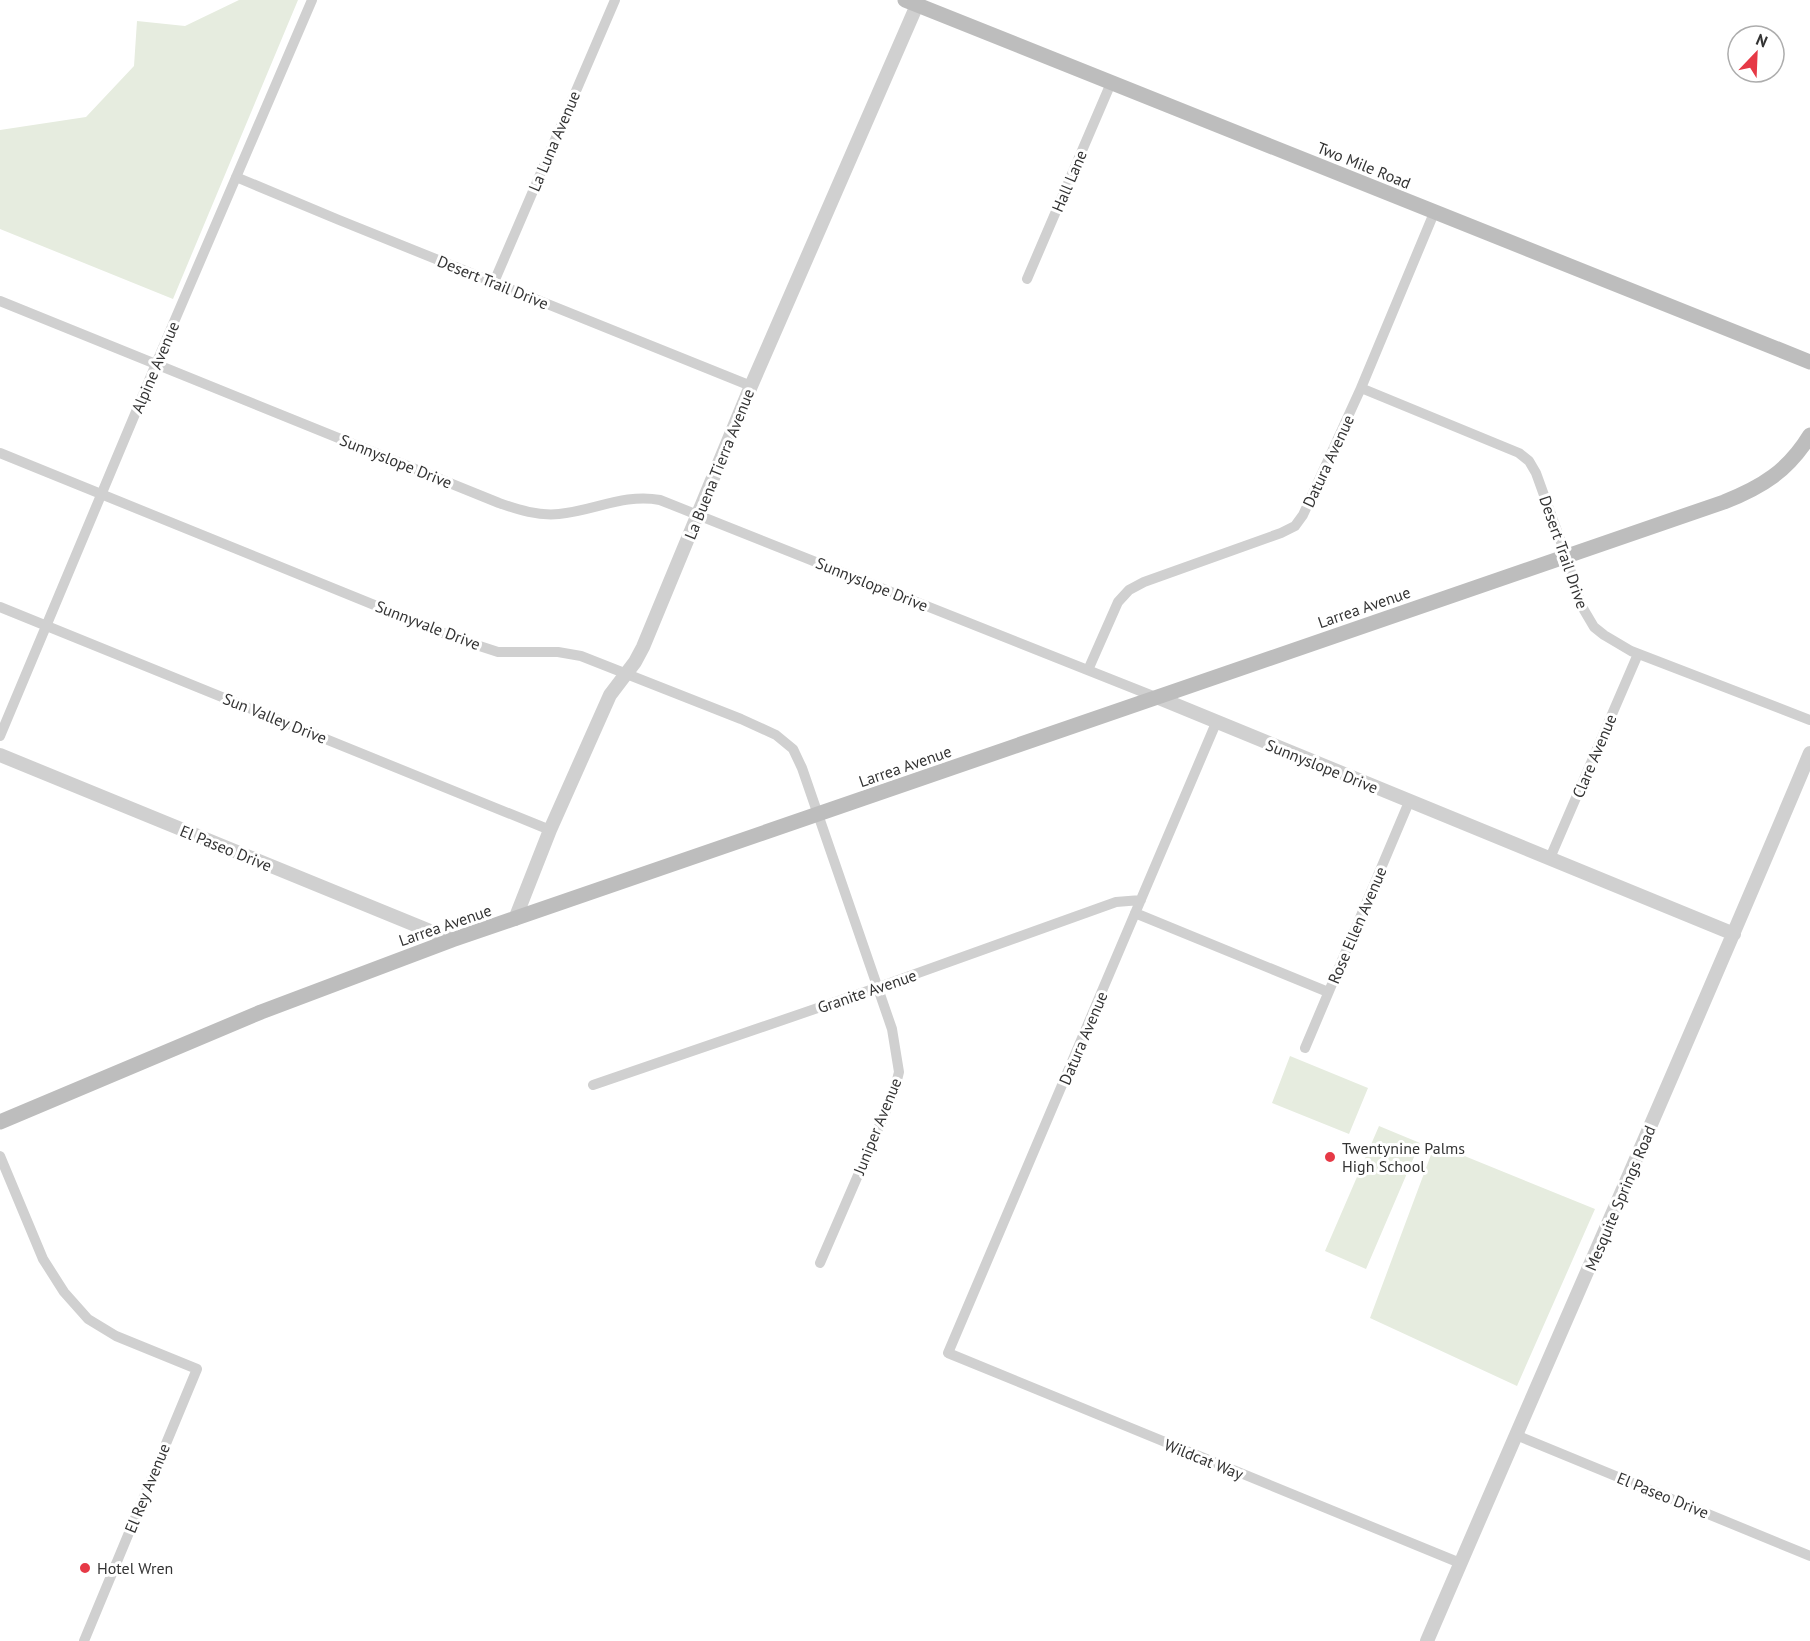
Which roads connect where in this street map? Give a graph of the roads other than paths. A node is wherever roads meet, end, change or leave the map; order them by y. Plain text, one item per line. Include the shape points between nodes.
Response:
1 (312, 0) edge
2 (615, 0) edge
3 (911, 2) edge
4 (1111, 83) junction
5 (236, 177) junction
6 (1434, 213) junction
7 (1027, 279) dead end
8 (494, 282) junction
9 (0, 301) edge
10 (1810, 362) edge
11 (156, 364) junction
12 (751, 386) junction
13 (1361, 388) junction
14 (1810, 435) edge
15 (0, 453) edge
16 (102, 494) junction
17 (699, 514) junction
18 (1566, 556) junction
19 (0, 607) edge
20 (47, 626) junction
21 (1638, 654) junction
22 (1088, 670) junction
23 (626, 674) junction
24 (1159, 698) junction
25 (1810, 720) edge
26 (1216, 723) junction
27 (0, 736) edge
28 (1810, 753) edge
29 (0, 755) edge
30 (1409, 802) junction
31 (818, 814) junction
32 (550, 830) junction
33 (1550, 858) junction
34 (1141, 900) junction
35 (1135, 913) junction
36 (515, 919) junction
37 (1734, 934) junction
38 (452, 940) junction
39 (879, 987) junction
40 (1328, 992) junction
41 (1305, 1048) dead end
42 (593, 1085) dead end
43 (0, 1122) edge
44 (0, 1156) edge
45 (820, 1263) dead end
46 (948, 1353) joint
47 (1516, 1435) junction
48 (1810, 1556) edge
49 (1460, 1563) junction
50 (84, 1641) edge
51 (1427, 1641) edge

1 - 5 street, Alpine Avenue
2 - 8 street, La Luna Avenue
3 - 4 main road, Two Mile Road
3 - 12 street, La Buena Tierra Avenue
4 - 6 main road, Two Mile Road
4 - 7 street, Hall Lane
5 - 8 street, Desert Trail Drive
5 - 11 street, Alpine Avenue
6 - 10 main road, Two Mile Road
6 - 13 street, Datura Avenue
8 - 12 street, Desert Trail Drive
9 - 11 street, Sunnyslope Drive
11 - 16 street, Alpine Avenue
11 - 17 street, Sunnyslope Drive via 528,513 559,514 620,500 650,498
12 - 17 street, La Buena Tierra Avenue
13 - 18 street, Desert Trail Drive via 1519,453 1529,461
13 - 22 street, Datura Avenue via 1311,502 1295,526 1129,590 1118,602
14 - 18 main road, Larrea Avenue via 1781,471 1745,494
15 - 16 street, Sunnyvale Drive
16 - 20 street, Alpine Avenue
16 - 23 street, Sunnyvale Drive via 458,639 498,652 581,656
17 - 22 street, Sunnyslope Drive
17 - 23 street, La Buena Tierra Avenue via 644,647
18 - 21 street, Desert Trail Drive via 1581,605 1594,627
18 - 24 main road, Larrea Avenue
19 - 20 street, Sun Valley Drive
20 - 27 street, Alpine Avenue
20 - 32 street, Sun Valley Drive
21 - 25 street, Desert Trail Drive
21 - 33 street, Clare Avenue
22 - 24 street, Sunnyslope Drive
23 - 31 street, Sunnyvale Drive via 776,735 793,749
23 - 32 street, La Buena Tierra Avenue via 610,696
24 - 26 street, Sunnyslope Drive
24 - 31 main road, Larrea Avenue
26 - 30 street, Sunnyslope Drive
26 - 34 street, Datura Avenue
28 - 37 street, Mesquite Springs Road
29 - 38 street, El Paseo Drive
30 - 33 street, Sunnyslope Drive
30 - 40 street, Rose Ellen Avenue
31 - 36 main road, Larrea Avenue
31 - 39 street, Juniper Avenue
32 - 36 street, La Buena Tierra Avenue
33 - 37 street, Sunnyslope Drive
34 - 35 street, Datura Avenue
34 - 39 street, Granite Avenue via 1116,902
35 - 40 street
35 - 46 street, Datura Avenue
36 - 38 main road, Larrea Avenue
37 - 47 street, Mesquite Springs Road
38 - 43 main road, Larrea Avenue via 261,1012
39 - 42 street, Granite Avenue
39 - 45 street, Juniper Avenue via 892,1029 899,1072 894,1092
40 - 41 street, Rose Ellen Avenue
44 - 50 street, El Rey Avenue via 43,1259 87,1319 116,1336 196,1369
46 - 49 street, Wildcat Way
47 - 48 street, El Paseo Drive
47 - 49 street, Mesquite Springs Road
49 - 51 street, Mesquite Springs Road

